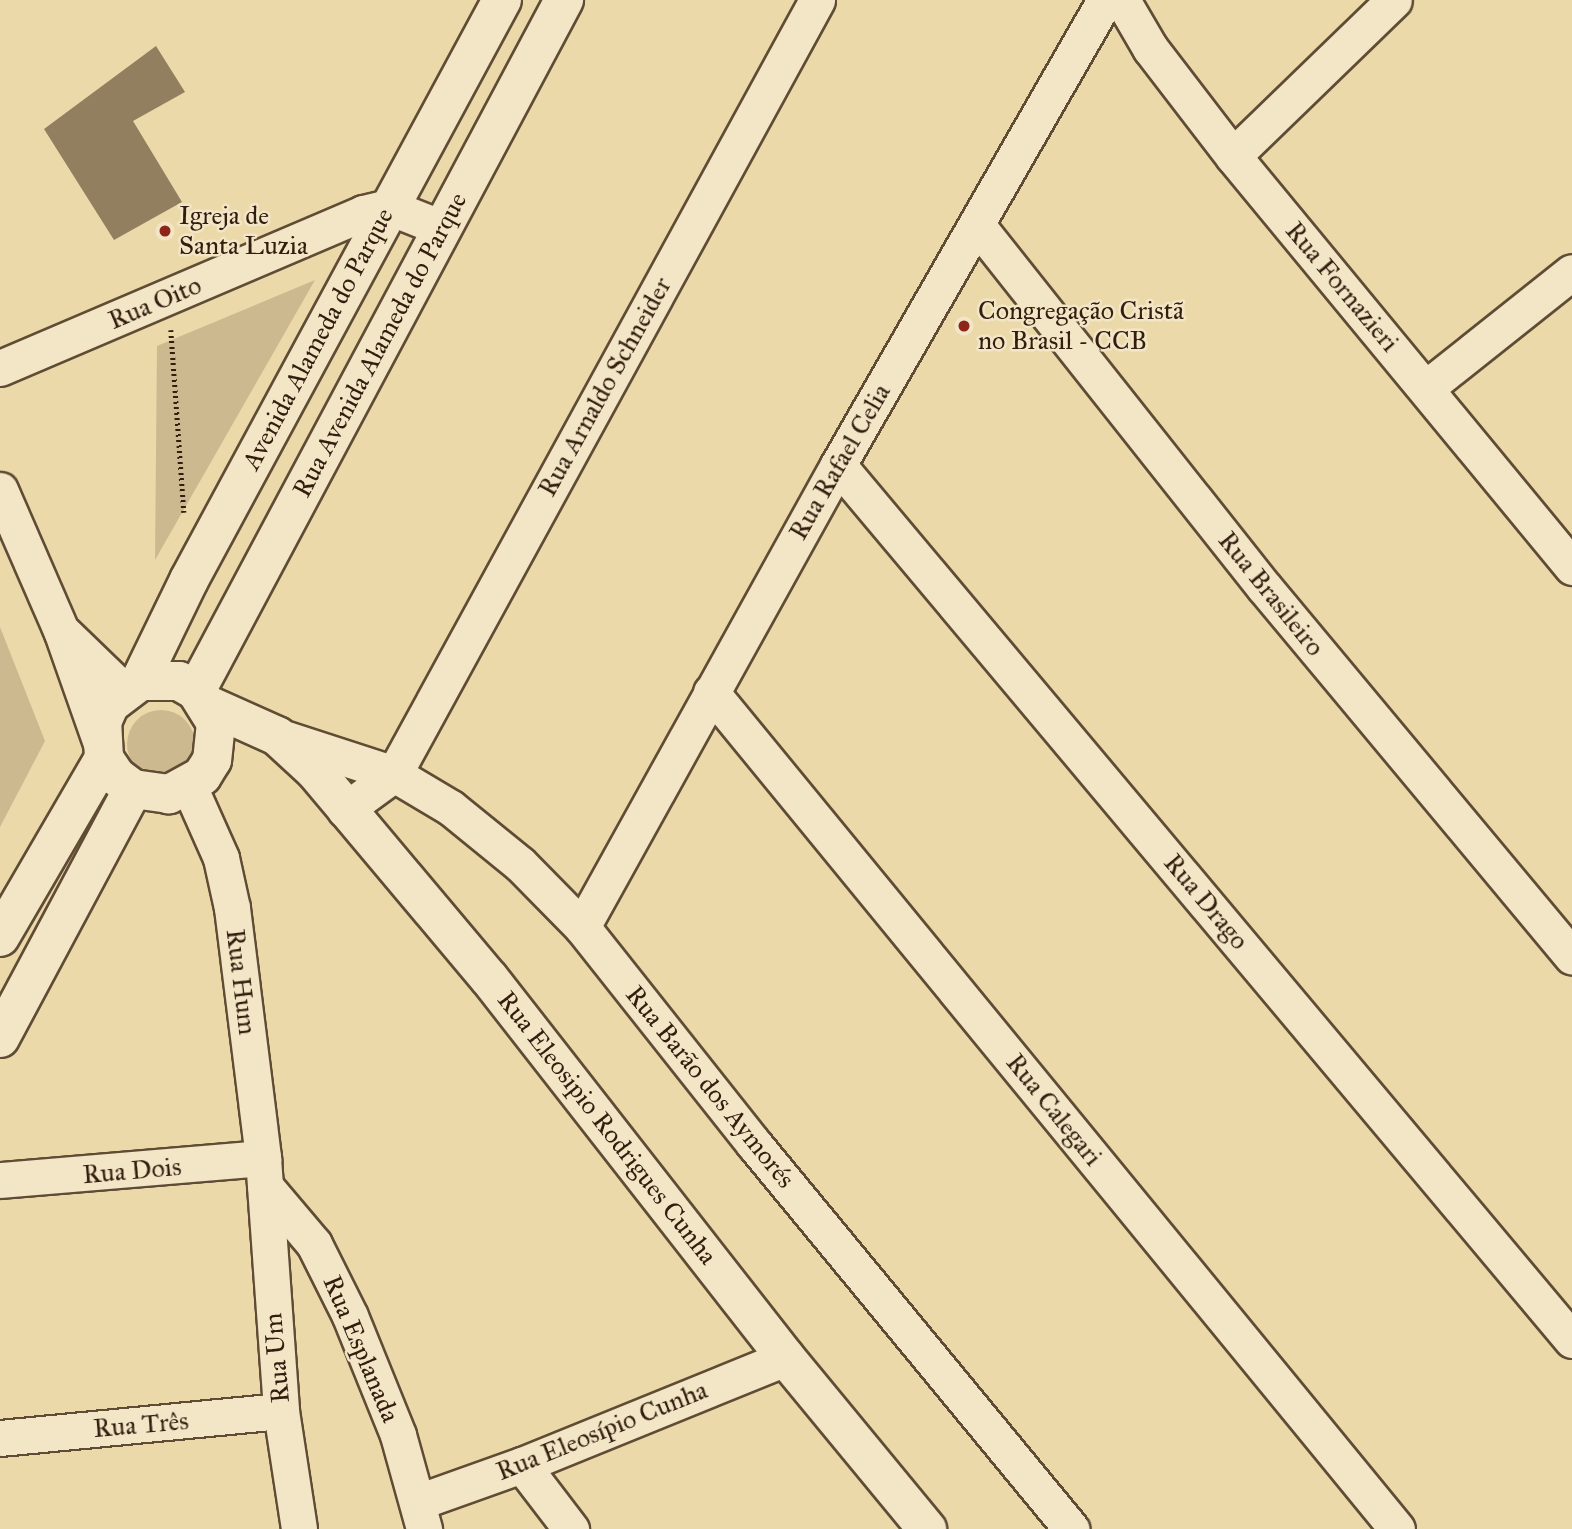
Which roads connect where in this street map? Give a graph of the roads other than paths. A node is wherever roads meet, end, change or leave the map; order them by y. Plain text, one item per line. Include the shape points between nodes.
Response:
1 (502, 0) edge
2 (817, 0) edge
3 (1105, 0) edge
4 (1122, 0) edge
5 (1394, 0) edge
6 (555, 4) edge
7 (1233, 156) junction
8 (389, 207) junction
9 (977, 225) junction
10 (442, 228) junction
11 (1572, 272) edge
12 (0, 368) edge
13 (1426, 388) junction
14 (838, 465) junction
15 (0, 490) edge
16 (1572, 567) edge
17 (61, 630) junction
18 (132, 685) junction
19 (711, 692) junction
20 (202, 698) junction
21 (277, 736) junction
22 (102, 749) junction
23 (201, 773) junction
24 (394, 774) junction
25 (133, 789) junction
26 (345, 810) junction
27 (582, 927) junction
28 (0, 937) edge
29 (1572, 957) edge
30 (0, 1038) edge
31 (264, 1172) junction
32 (0, 1180) edge
33 (327, 1269) junction
34 (270, 1280) junction
35 (1572, 1340) edge
36 (786, 1358) junction
37 (281, 1412) junction
38 (0, 1438) edge
39 (522, 1465) junction
40 (421, 1515) edge
41 (299, 1529) edge
42 (571, 1529) edge
43 (926, 1529) edge
44 (1071, 1529) edge
45 (1397, 1529) edge

1 - 8 street, Avenida Alameda do Parque
2 - 24 street, Rua Arnaldo Schneider
3 - 9 street, Rua Rafael Celia
4 - 7 street, Rua Fornazieri via 1150,48
5 - 7 street
6 - 10 street, Rua Avenida Alameda do Parque
7 - 13 street, Rua Fornazieri
8 - 10 street
8 - 12 street, Rua Oito via 345,219
8 - 18 street, Avenida Alameda do Parque
9 - 14 street, Rua Rafael Celia
9 - 29 street, Rua Brasileiro via 1264,587
10 - 20 street, Rua Avenida Alameda do Parque
11 - 13 street
13 - 16 street, Rua Fornazieri
14 - 19 street, Rua Rafael Celia
14 - 35 street, Rua Drago
15 - 17 street
17 - 18 street
17 - 22 street
18 - 20 street via 179,681
18 - 22 street, Avenida Alameda do Parque via 110,704
19 - 27 street, Rua Rafael Celia
19 - 45 street, Rua Calegari
20 - 21 street
20 - 23 street via 216,723
21 - 23 street via 233,746
21 - 24 street, Rua Barão dos Aymorés
21 - 26 street, Rua Eleosipio Rodrigues Cunha via 302,757
22 - 25 street via 116,776
22 - 28 street, Avenida Alameda do Parque
23 - 25 street via 169,794
23 - 31 street, Rua Hum via 232,908
24 - 26 street
24 - 27 street, Rua Barão dos Aymorés via 451,808 520,864
25 - 30 street
26 - 36 street, Rua Eleosipio Rodrigues Cunha via 506,999
27 - 44 street, Rua Barão dos Aymorés
31 - 32 street, Rua Dois
31 - 33 street, Rua Esplanada
31 - 34 street, Rua Um
33 - 34 street
33 - 40 street, Rua Esplanada via 398,1435
34 - 37 street, Rua Um
36 - 39 street, Rua Eleosípio Cunha
36 - 43 street, Rua Eleosipio Rodrigues Cunha
37 - 38 street, Rua Três
37 - 41 street, Rua Um
39 - 40 street, Rua Eleosípio Cunha
39 - 42 street

